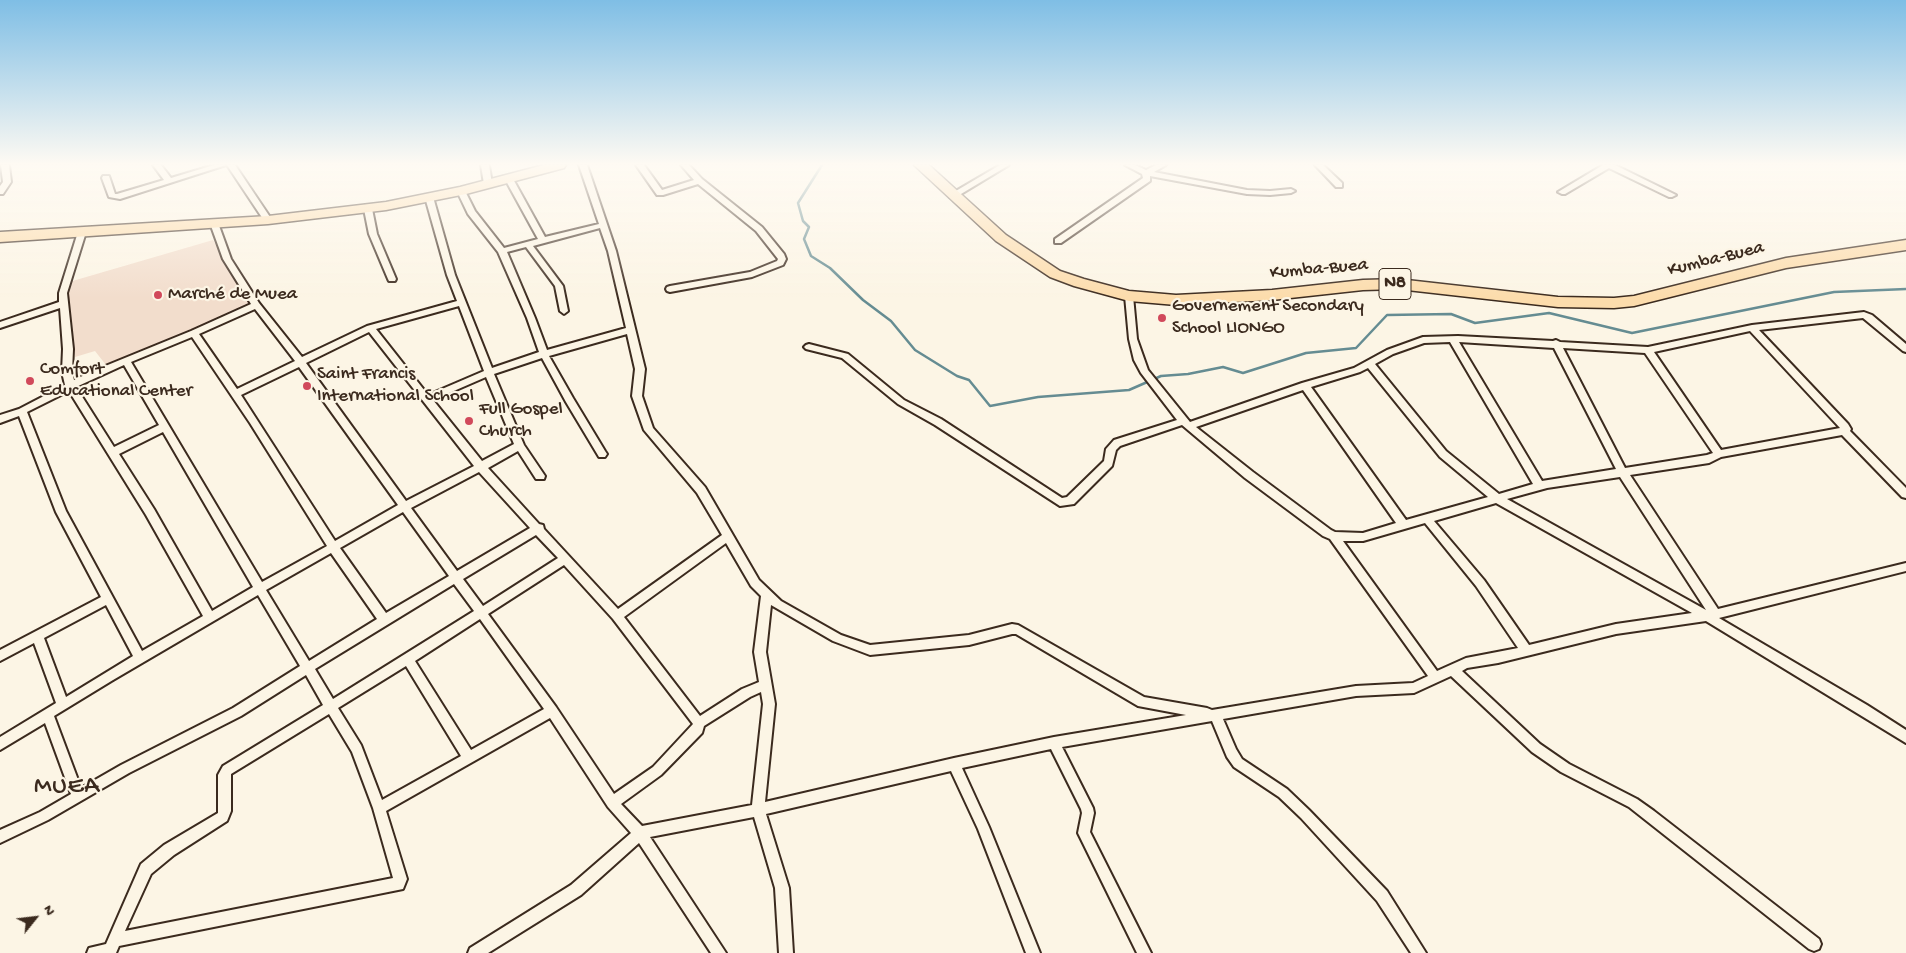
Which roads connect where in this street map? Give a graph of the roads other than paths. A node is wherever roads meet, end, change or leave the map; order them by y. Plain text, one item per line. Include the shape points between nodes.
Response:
1 (261, 209) edge
2 (356, 209) edge
3 (368, 209) edge
4 (433, 209) edge
5 (470, 209) edge
6 (525, 209) edge
7 (599, 209) edge
8 (735, 209) edge
9 (970, 209) edge
10 (1103, 209) edge
11 (268, 220) junction
12 (214, 223) junction
13 (604, 225) junction
14 (82, 232) junction
15 (0, 237) edge
16 (542, 240) junction
17 (1058, 241) dead end
18 (528, 244) junction
19 (1906, 245) edge
20 (502, 251) junction
21 (392, 279) dead end
22 (670, 289) dead end
23 (1128, 296) junction
24 (462, 302) junction
25 (63, 304) junction
26 (256, 305) junction
27 (564, 311) dead end
28 (0, 325) edge
29 (370, 328) junction
30 (1752, 328) junction
31 (631, 330) junction
32 (194, 333) junction
33 (1453, 339) junction
34 (1556, 343) junction
35 (810, 347) dead end
36 (1906, 349) edge
37 (1648, 350) junction
38 (544, 354) junction
39 (126, 361) junction
40 (300, 361) junction
41 (1369, 363) junction
42 (488, 372) junction
43 (70, 385) junction
44 (1305, 385) junction
45 (236, 394) junction
46 (427, 398) junction
47 (22, 411) junction
48 (0, 419) edge
49 (1186, 424) junction
50 (164, 426) junction
51 (1844, 431) junction
52 (520, 446) junction
53 (112, 453) junction
54 (602, 454) dead end
55 (1719, 454) junction
56 (481, 467) junction
57 (1622, 473) junction
58 (540, 476) dead end
59 (1539, 485) junction
60 (1906, 494) edge
61 (1498, 499) junction
62 (404, 507) junction
63 (1427, 519) junction
64 (1404, 526) junction
65 (539, 528) junction
66 (728, 536) junction
67 (1334, 536) junction
68 (333, 547) junction
69 (565, 559) junction
70 (1906, 567) edge
71 (455, 578) junction
72 (260, 589) junction
73 (767, 595) junction
74 (107, 599) junction
75 (480, 613) junction
76 (1711, 614) junction
77 (617, 616) junction
78 (210, 617) junction
79 (384, 620) junction
80 (36, 636) junction
81 (1526, 651) junction
82 (0, 656) edge
83 (140, 658) junction
84 (408, 659) junction
85 (307, 667) junction
86 (1452, 668) junction
87 (1435, 677) junction
88 (766, 685) junction
89 (63, 705) junction
90 (332, 707) junction
91 (552, 711) junction
92 (1215, 714) junction
93 (48, 715) junction
94 (699, 723) junction
95 (1906, 737) edge
96 (1054, 743) junction
97 (0, 744) edge
98 (469, 758) junction
99 (954, 764) junction
100 (78, 796) junction
101 (612, 803) junction
102 (379, 808) junction
103 (758, 810) junction
104 (640, 833) junction
105 (0, 837) edge
106 (1814, 944) dead end
107 (111, 948) edge
108 (94, 953) edge
109 (475, 953) edge
110 (719, 953) edge
111 (786, 953) edge
112 (1033, 953) edge
113 (1144, 953) edge
114 (1419, 953) edge

1 - 11 street
2 - 11 highway
3 - 21 street via 373,234
4 - 24 street
5 - 20 street
6 - 16 street
7 - 13 street
8 - 22 street via 759,229 780,254 780,263 752,274
9 - 23 highway, Kumba-Buea / N8 via 1010,245 1055,274
10 - 17 street
11 - 12 highway
12 - 14 highway
12 - 26 street via 228,261
13 - 16 street
13 - 31 street
14 - 15 highway
14 - 25 street via 63,293
16 - 18 street
18 - 20 street
18 - 27 street via 559,286
19 - 23 highway, Kumba-Buea / N8 via 1786,263 1634,301 1614,303 1558,302 1398,284 1184,301
20 - 38 street
23 - 49 street via 1133,339 1144,371
24 - 29 street
24 - 42 street
25 - 28 street
25 - 43 street
26 - 32 street
26 - 40 street
29 - 40 street
29 - 46 street
30 - 36 street via 1864,315
30 - 37 street
30 - 51 street via 1845,427
31 - 38 street
31 - 66 street via 640,369 637,396 650,430 701,490
32 - 39 street
32 - 45 street
33 - 34 street
33 - 41 street via 1416,342
33 - 59 street
34 - 37 street
34 - 57 street
35 - 49 street via 845,356 901,402 944,426 1060,502 1070,501 1109,463 1111,448 1117,443
37 - 55 street
38 - 42 street
38 - 54 street
39 - 43 street
39 - 50 street
40 - 45 street
40 - 62 street
41 - 44 street via 1357,370
41 - 61 street via 1443,454
42 - 46 street
42 - 52 street
43 - 47 street
43 - 53 street
44 - 49 street
44 - 64 street
45 - 68 street
46 - 56 street
47 - 48 street
47 - 74 street via 61,512
49 - 67 street via 1249,475
50 - 53 street
50 - 72 street
51 - 55 street
51 - 60 street
52 - 56 street
52 - 58 street
53 - 78 street
55 - 57 street via 1708,459
56 - 62 street
56 - 65 street
57 - 59 street
57 - 76 street
59 - 61 street
61 - 63 street
61 - 76 street
62 - 68 street
62 - 71 street
63 - 64 street
63 - 81 street via 1480,583
64 - 67 street via 1363,537
65 - 69 street
65 - 71 street
66 - 73 street via 755,583
66 - 77 street
67 - 87 street
68 - 72 street
68 - 79 street
69 - 75 street
69 - 77 street
70 - 76 street
71 - 75 street
71 - 79 street
72 - 78 street
72 - 85 street
73 - 88 street via 760,652
73 - 92 street via 837,638 870,650 969,640 1018,630 1142,702
74 - 80 street
74 - 83 street
75 - 84 street
75 - 91 street
76 - 81 street via 1616,629
76 - 95 street
77 - 94 street
78 - 83 street
79 - 85 street
80 - 82 street
80 - 89 street
81 - 86 street
83 - 89 street
84 - 90 street
84 - 98 street
85 - 90 street
85 - 100 street via 237,712
86 - 87 street
86 - 106 street via 1536,748 1565,768 1633,803
87 - 92 street via 1414,688 1356,690
88 - 94 street via 746,693
88 - 103 street via 768,709
89 - 93 street
90 - 102 street via 357,749
90 - 107 street via 227,770 224,775 223,816 169,850 146,869
91 - 98 street
91 - 101 street
92 - 96 street
92 - 114 street via 1231,754 1238,763 1283,793 1305,814 1377,890
93 - 97 street
93 - 100 street
94 - 101 street via 698,729 657,771
96 - 99 street
96 - 113 street via 1087,808 1084,833
98 - 102 street
99 - 103 street
99 - 112 street
100 - 105 street
101 - 104 street
102 - 107 street via 400,879 398,884
103 - 104 street
103 - 111 street via 782,888
104 - 109 street via 576,890
104 - 110 street
107 - 108 street

